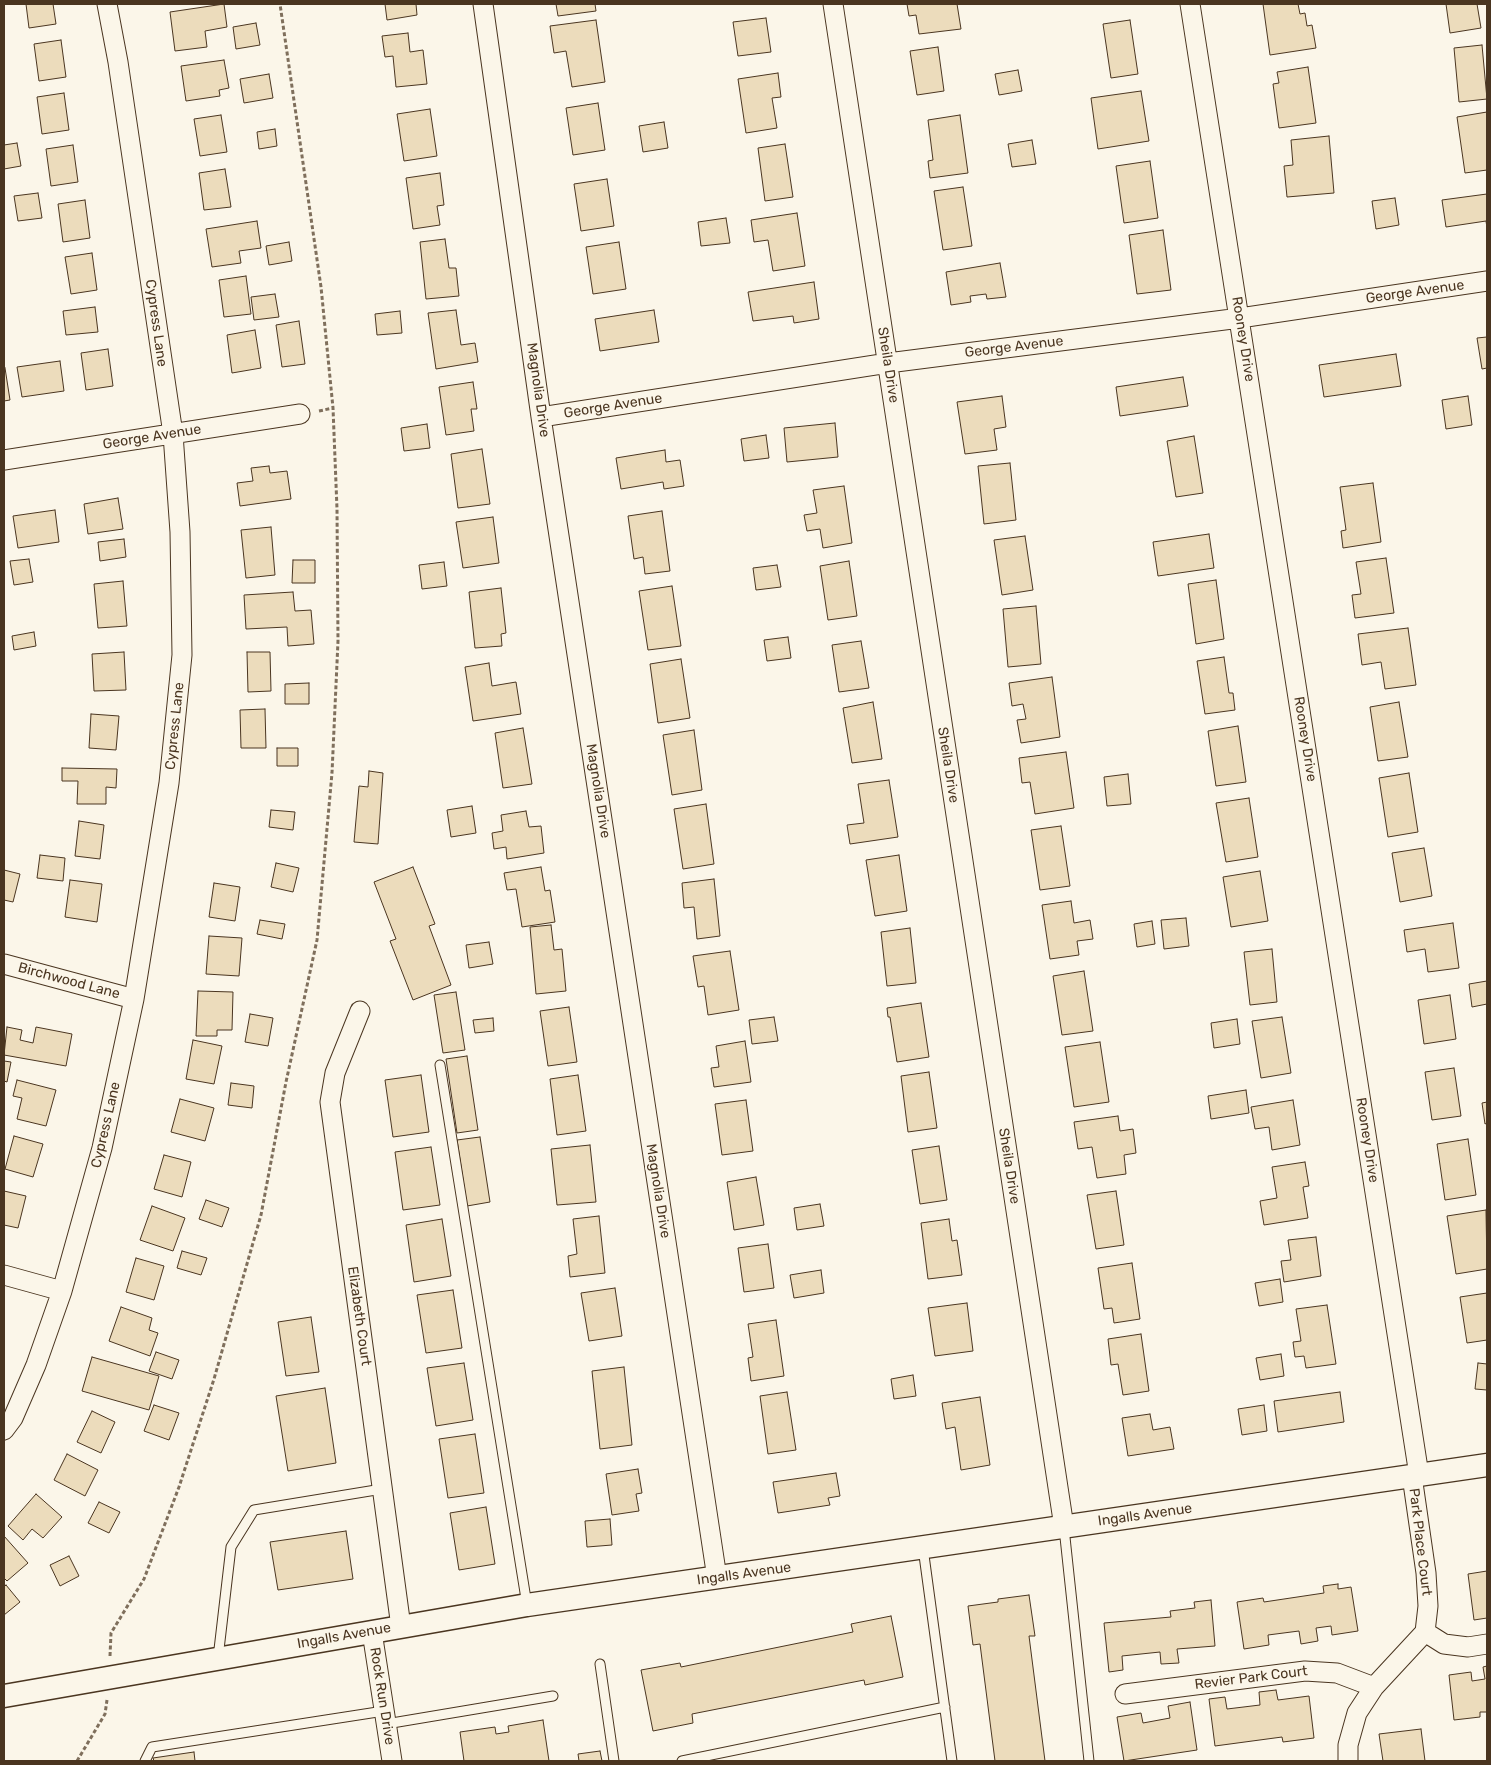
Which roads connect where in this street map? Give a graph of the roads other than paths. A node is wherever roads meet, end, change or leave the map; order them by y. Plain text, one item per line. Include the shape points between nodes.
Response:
1 (107, 4) edge
2 (482, 4) edge
3 (833, 4) edge
4 (1190, 4) edge
5 (1487, 281) edge
6 (1240, 318) junction
7 (888, 363) junction
8 (300, 414) dead end
9 (541, 417) junction
10 (173, 434) junction
11 (4, 460) edge
12 (4, 964) edge
13 (134, 999) junction
14 (360, 1011) dead end
15 (440, 1065) dead end
16 (4, 1275) edge
17 (62, 1291) junction
18 (4, 1430) edge
19 (1487, 1465) edge
20 (1416, 1476) junction
21 (382, 1489) junction
22 (1064, 1527) junction
23 (924, 1547) junction
24 (717, 1578) junction
25 (527, 1605) junction
26 (401, 1627) junction
27 (372, 1632) junction
28 (1425, 1632) junction
29 (1487, 1644) edge
30 (218, 1658) junction
31 (600, 1664) dead end
32 (1374, 1687) junction
33 (1125, 1694) dead end
34 (4, 1696) edge
35 (553, 1696) dead end
36 (945, 1707) junction
37 (385, 1717) junction
38 (145, 1761) edge
39 (392, 1761) edge
40 (614, 1761) edge
41 (682, 1761) edge
42 (952, 1761) edge
43 (1089, 1761) edge
44 (1348, 1761) edge

1 - 10 street, Cypress Lane
2 - 9 street, Magnolia Drive
3 - 7 street, Sheila Drive
4 - 6 street, Rooney Drive
5 - 6 street, George Avenue
6 - 7 street, George Avenue
6 - 20 street, Rooney Drive
7 - 9 street, George Avenue
7 - 22 street, Sheila Drive
8 - 10 street, George Avenue
9 - 24 street, Magnolia Drive
10 - 11 street, George Avenue
10 - 13 street, Cypress Lane via 180,532 182,655 169,783
12 - 13 street, Birchwood Lane
13 - 17 street, Cypress Lane via 102,1148
14 - 21 street, Elizabeth Court via 335,1073 330,1102
15 - 25 lane
16 - 17 street
17 - 18 street, Cypress Lane via 36,1365 13,1418
19 - 20 street, Ingalls Avenue
20 - 22 street, Ingalls Avenue
20 - 28 street, Park Place Court via 1428,1606
21 - 26 street, Elizabeth Court
21 - 30 lane via 254,1510 231,1547
22 - 23 street, Ingalls Avenue
22 - 43 lane
23 - 24 street, Ingalls Avenue
23 - 36 lane
24 - 25 street, Ingalls Avenue
25 - 26 street, Ingalls Avenue
26 - 27 street, Ingalls Avenue
27 - 30 street, Ingalls Avenue
27 - 37 street, Rock Run Drive
28 - 29 street via 1444,1644 1468,1647
28 - 32 street
30 - 34 street, Ingalls Avenue
31 - 40 lane
32 - 33 street, Revier Park Court via 1337,1672 1305,1671
32 - 44 street via 1357,1713 1348,1745
35 - 37 lane
36 - 41 lane
36 - 42 lane
37 - 38 lane via 152,1747
37 - 39 street, Rock Run Drive

